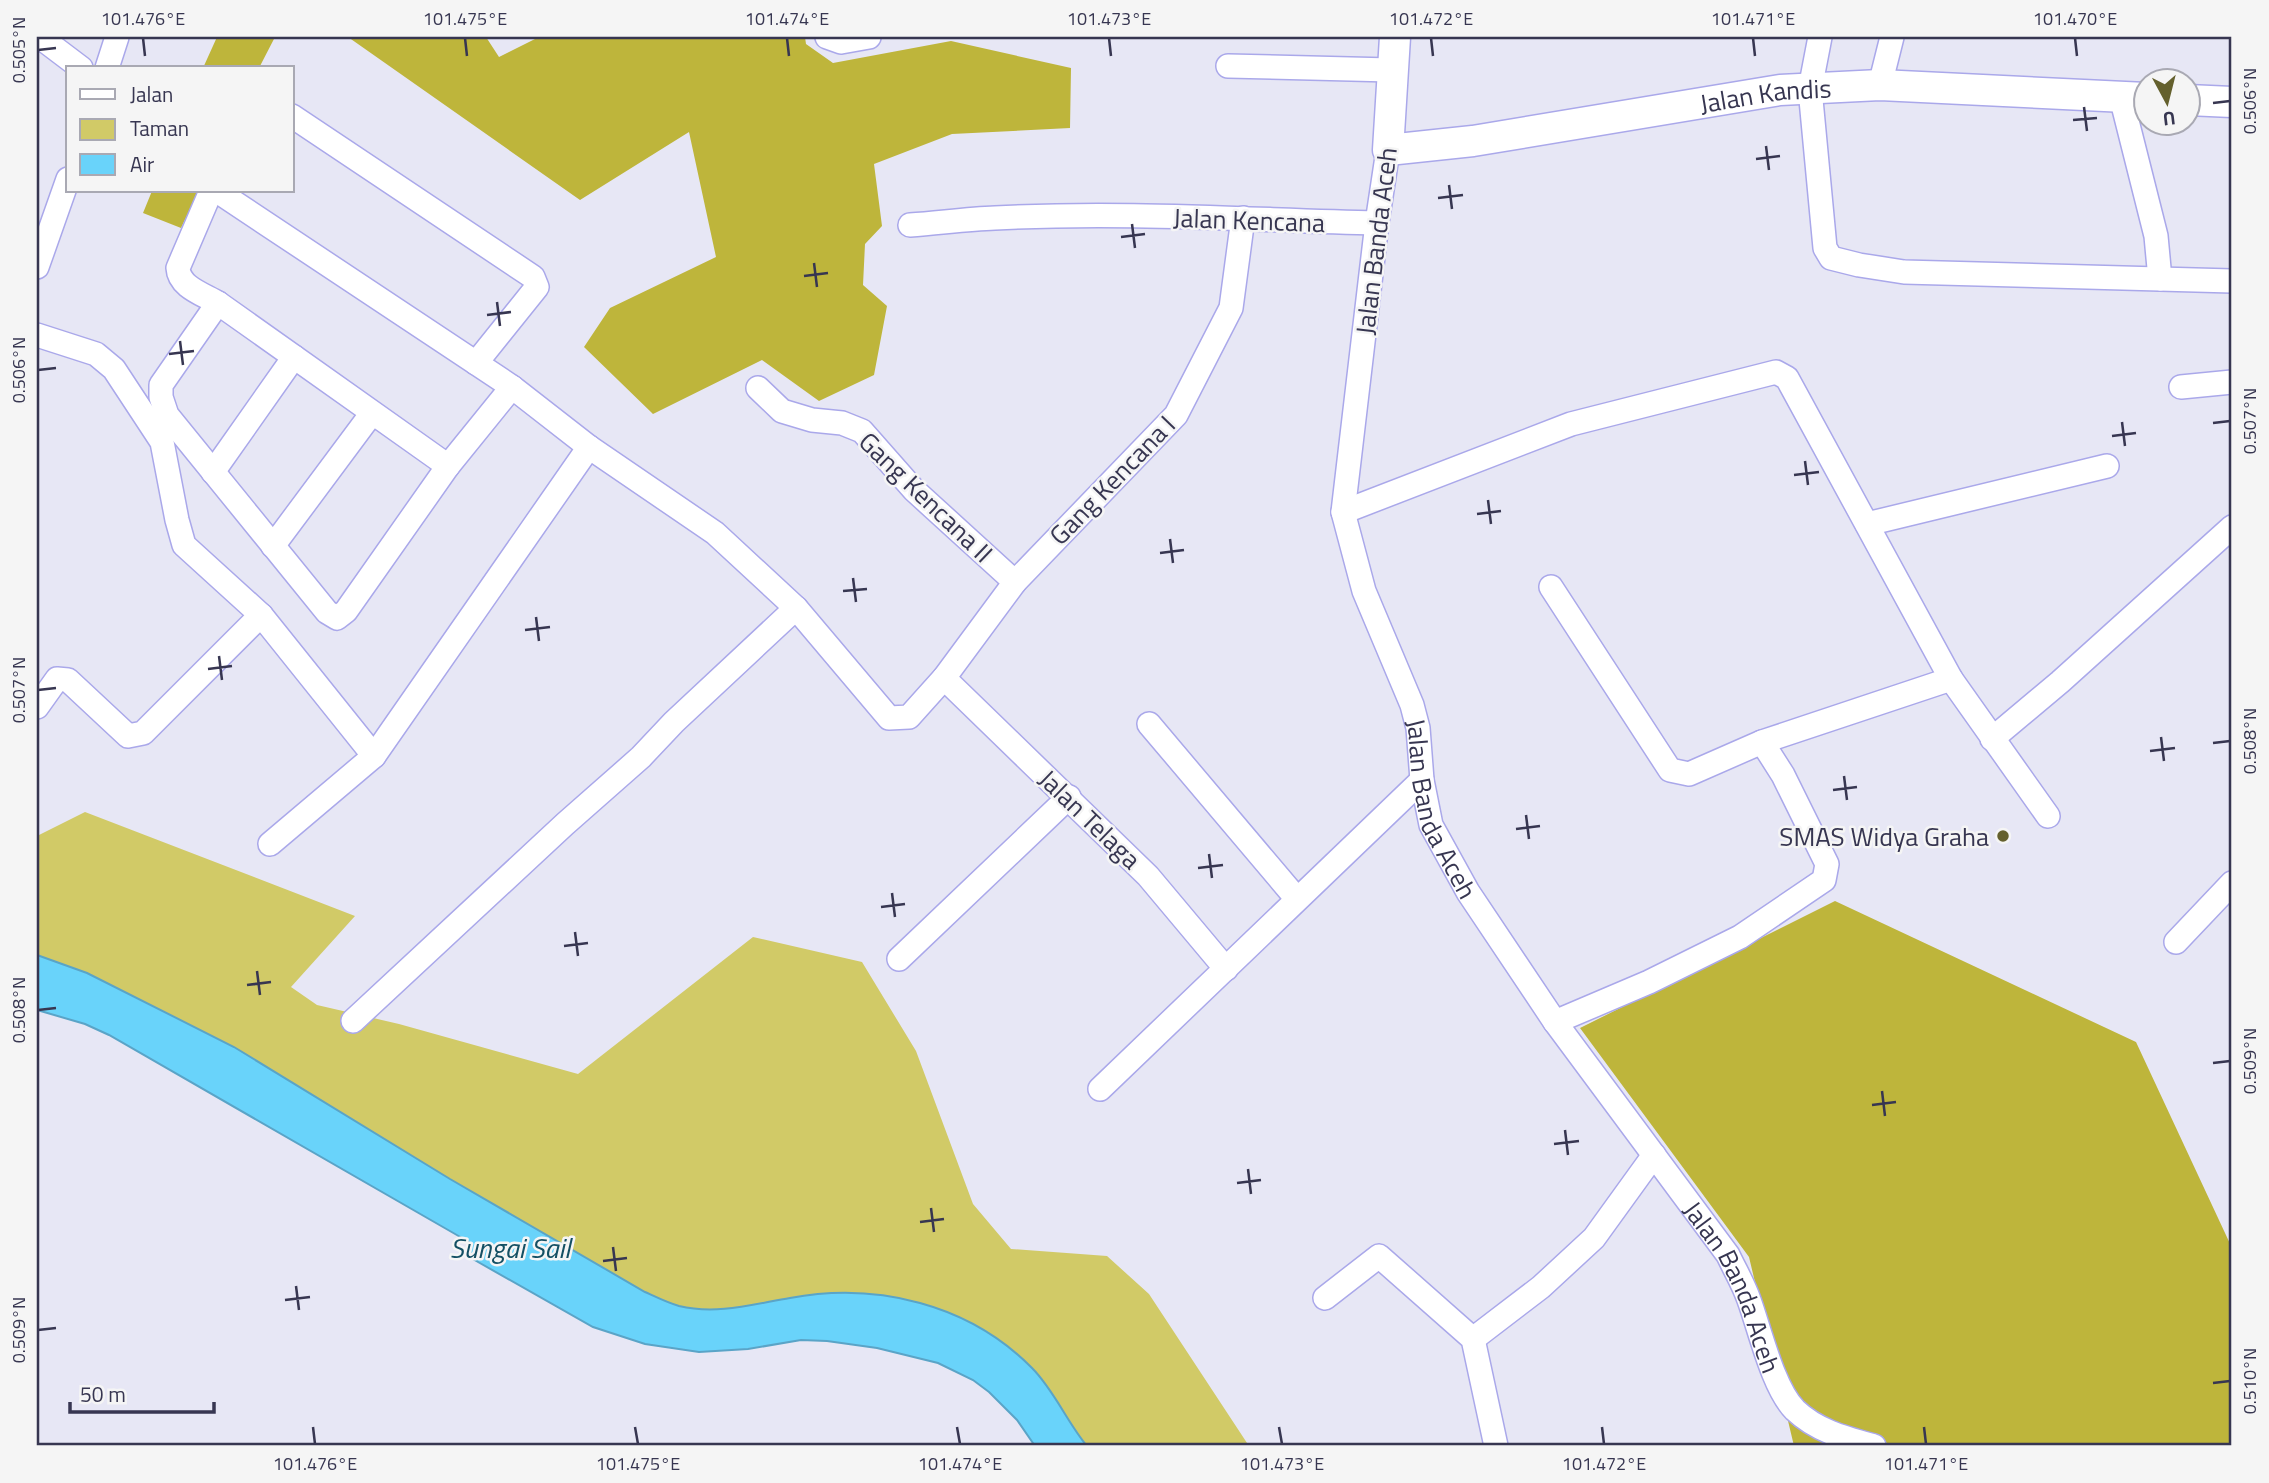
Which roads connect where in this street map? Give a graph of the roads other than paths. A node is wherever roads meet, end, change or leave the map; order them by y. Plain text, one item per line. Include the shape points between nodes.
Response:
1 (40, 37) edge
2 (117, 37) edge
3 (827, 37) edge
4 (869, 37) edge
5 (1395, 37) edge
6 (1820, 37) edge
7 (1892, 37) edge
8 (78, 66) edge
9 (108, 66) edge
10 (1228, 66) dead end
11 (1391, 70) junction
12 (1880, 85) junction
13 (1810, 89) junction
14 (2132, 97) edge
15 (2202, 101) edge
16 (2232, 102) edge
17 (294, 117) edge
18 (2140, 136) edge
19 (1388, 149) junction
20 (66, 185) edge
21 (211, 192) edge
22 (219, 192) edge
23 (1243, 218) junction
24 (1377, 223) junction
25 (910, 226) dead end
26 (37, 267) edge
27 (2160, 279) junction
28 (2232, 281) edge
29 (219, 303) junction
30 (37, 335) edge
31 (294, 357) junction
32 (476, 363) junction
33 (2232, 382) edge
34 (512, 387) junction
35 (2181, 387) dead end
36 (758, 388) dead end
37 (372, 412) junction
38 (589, 447) junction
39 (448, 466) junction
40 (2107, 466) dead end
41 (213, 472) junction
42 (1343, 512) junction
43 (1867, 524) junction
44 (2232, 527) edge
45 (273, 546) junction
46 (1015, 582) junction
47 (1551, 587) dead end
48 (796, 608) junction
49 (261, 615) junction
50 (944, 678) junction
51 (1951, 679) junction
52 (37, 706) edge
53 (1149, 724) dead end
54 (1992, 739) junction
55 (1762, 741) junction
56 (374, 756) junction
57 (1422, 780) junction
58 (1069, 797) junction
59 (2048, 816) dead end
60 (270, 844) dead end
61 (2232, 883) edge
62 (1297, 900) junction
63 (2176, 942) dead end
64 (899, 959) dead end
65 (1226, 969) junction
66 (353, 1021) dead end
67 (1555, 1022) junction
68 (1100, 1089) dead end
69 (1654, 1155) junction
70 (1325, 1298) dead end
71 (1472, 1339) junction
72 (1496, 1446) edge
73 (1874, 1446) edge

1 - 8 street
2 - 9 street
3 - 4 street via 841,42
5 - 11 street, Jalan Banda Aceh
6 - 13 street
7 - 12 street
10 - 11 street
11 - 19 street, Jalan Banda Aceh
12 - 13 street, Jalan Kandis
12 - 14 street, Jalan Kandis
13 - 19 street, Jalan Kandis via 1780,90 1473,141
13 - 27 street via 1825,248 1831,258 1904,272
15 - 16 street
17 - 32 street via 533,277 537,287
18 - 27 street
19 - 24 street, Jalan Banda Aceh
20 - 26 street
21 - 29 street via 178,268 185,284
22 - 32 street
23 - 24 street, Jalan Kencana
23 - 25 street, Jalan Kencana via 1063,216
23 - 46 street, Gang Kencana I via 1231,308 1177,415
24 - 42 street, Jalan Banda Aceh
27 - 28 street
29 - 31 street
29 - 41 street via 161,385 166,415
30 - 49 street via 96,354 114,369 162,442 184,545
31 - 37 street
31 - 41 street
32 - 34 street
33 - 35 street
34 - 38 street
34 - 39 street
36 - 46 street, Gang Kencana II via 782,411 862,431 914,490
37 - 39 street
37 - 45 street
38 - 48 street via 715,533
38 - 56 street
39 - 45 street via 337,618
40 - 43 street
41 - 45 street
42 - 43 street via 1572,424 1776,372 1787,378
42 - 57 street, Jalan Banda Aceh via 1364,592 1412,705
43 - 51 street
44 - 54 street
46 - 50 street, Gang Kencana I
47 - 55 street via 1670,771 1689,774
48 - 50 street, Gang Kencana I via 889,718 909,717
48 - 66 street
49 - 52 street via 143,733 128,736 64,678 57,679
49 - 56 street
50 - 58 street, Jalan Telaga
51 - 54 street
51 - 55 street
53 - 62 street
54 - 59 street
55 - 67 street via 1827,864 1824,880 1740,937
56 - 60 street
57 - 62 street
57 - 67 street, Jalan Banda Aceh via 1435,836
58 - 64 street
58 - 65 street, Jalan Telaga via 1148,876
61 - 63 street
62 - 65 street
65 - 68 street
67 - 69 street, Jalan Banda Aceh
69 - 71 street via 1594,1238 1541,1287
69 - 73 street, Jalan Banda Aceh via 1728,1255 1793,1408 1831,1433
70 - 71 street via 1379,1256
71 - 72 street

